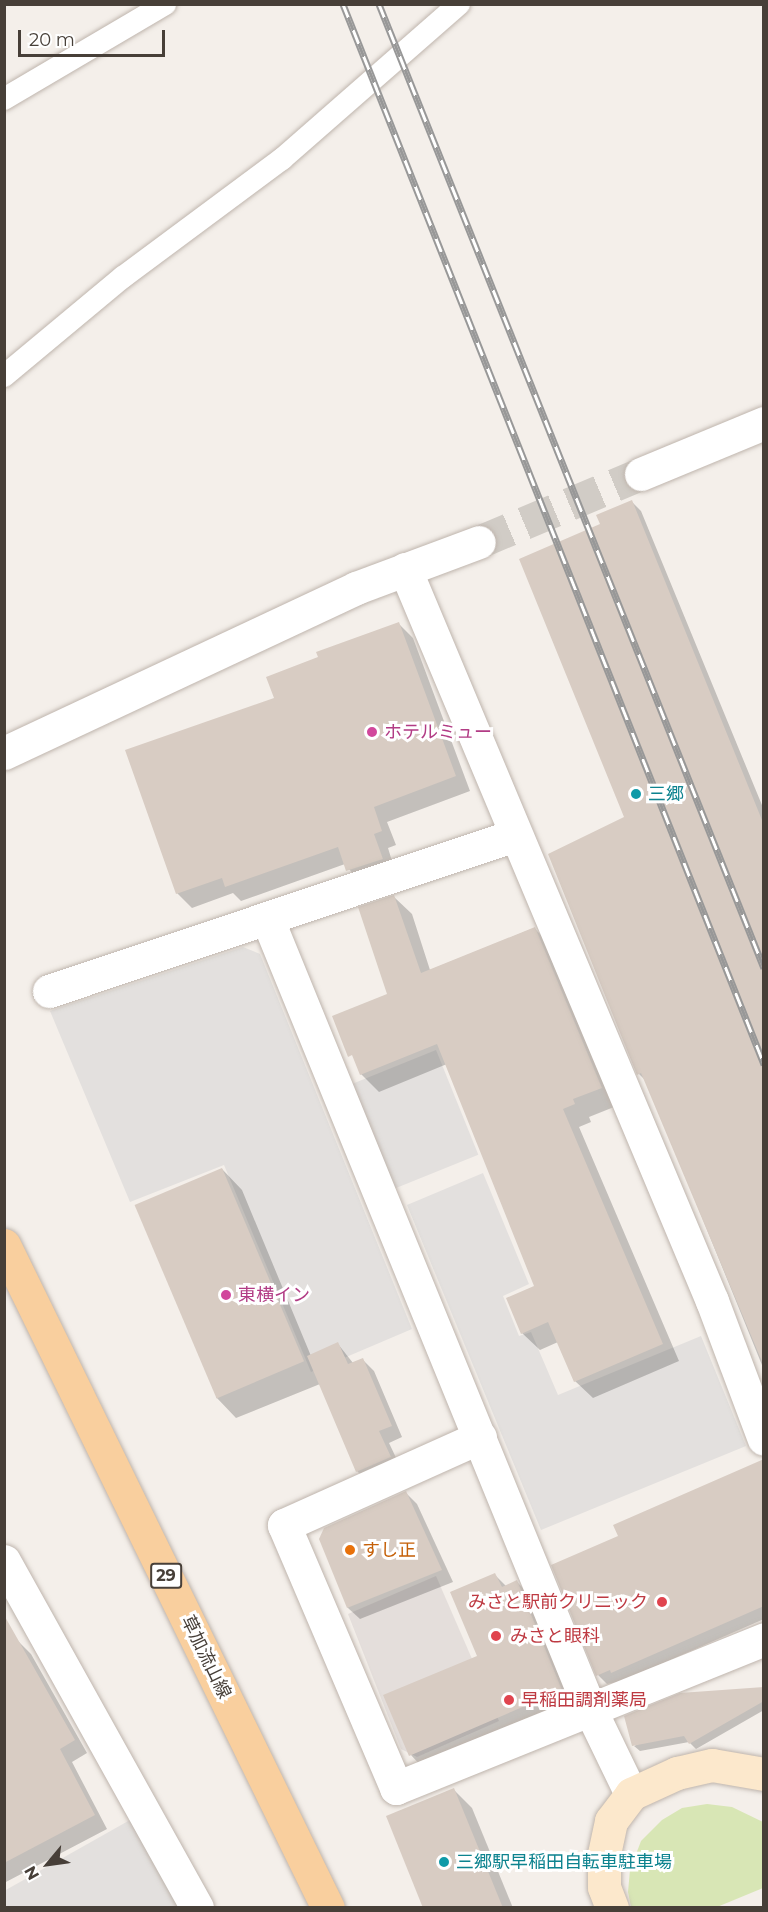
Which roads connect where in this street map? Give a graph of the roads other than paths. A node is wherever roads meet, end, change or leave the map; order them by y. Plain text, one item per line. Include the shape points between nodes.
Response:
1 (165, 4) edge
2 (459, 4) edge
3 (4, 99) edge
4 (4, 376) edge
5 (764, 423) edge
6 (641, 474) tunnel mouth
7 (479, 542) tunnel mouth
8 (405, 569) junction
9 (4, 753) edge
10 (514, 835) junction
11 (267, 918) junction
12 (49, 991) dead end
13 (4, 1245) edge
14 (480, 1437) junction
15 (764, 1439) edge
16 (4, 1561) edge
17 (764, 1639) edge
18 (589, 1707) junction
19 (764, 1774) edge
20 (631, 1794) junction
21 (197, 1908) edge
22 (328, 1908) edge
23 (612, 1908) edge

1 - 3 lane
2 - 4 lane via 282,159 123,277
5 - 6 street
7 - 8 street
8 - 9 street via 356,588
8 - 10 street
10 - 11 street
10 - 15 street via 712,1301
11 - 12 street
11 - 14 street
13 - 22 main road, 草加流山線 / 29
14 - 18 street
14 - 18 street via 284,1525 290,1541 396,1788
16 - 21 street
17 - 18 street
18 - 20 street
19 - 20 street via 711,1765 677,1773
20 - 23 street via 610,1821 604,1854 604,1887

